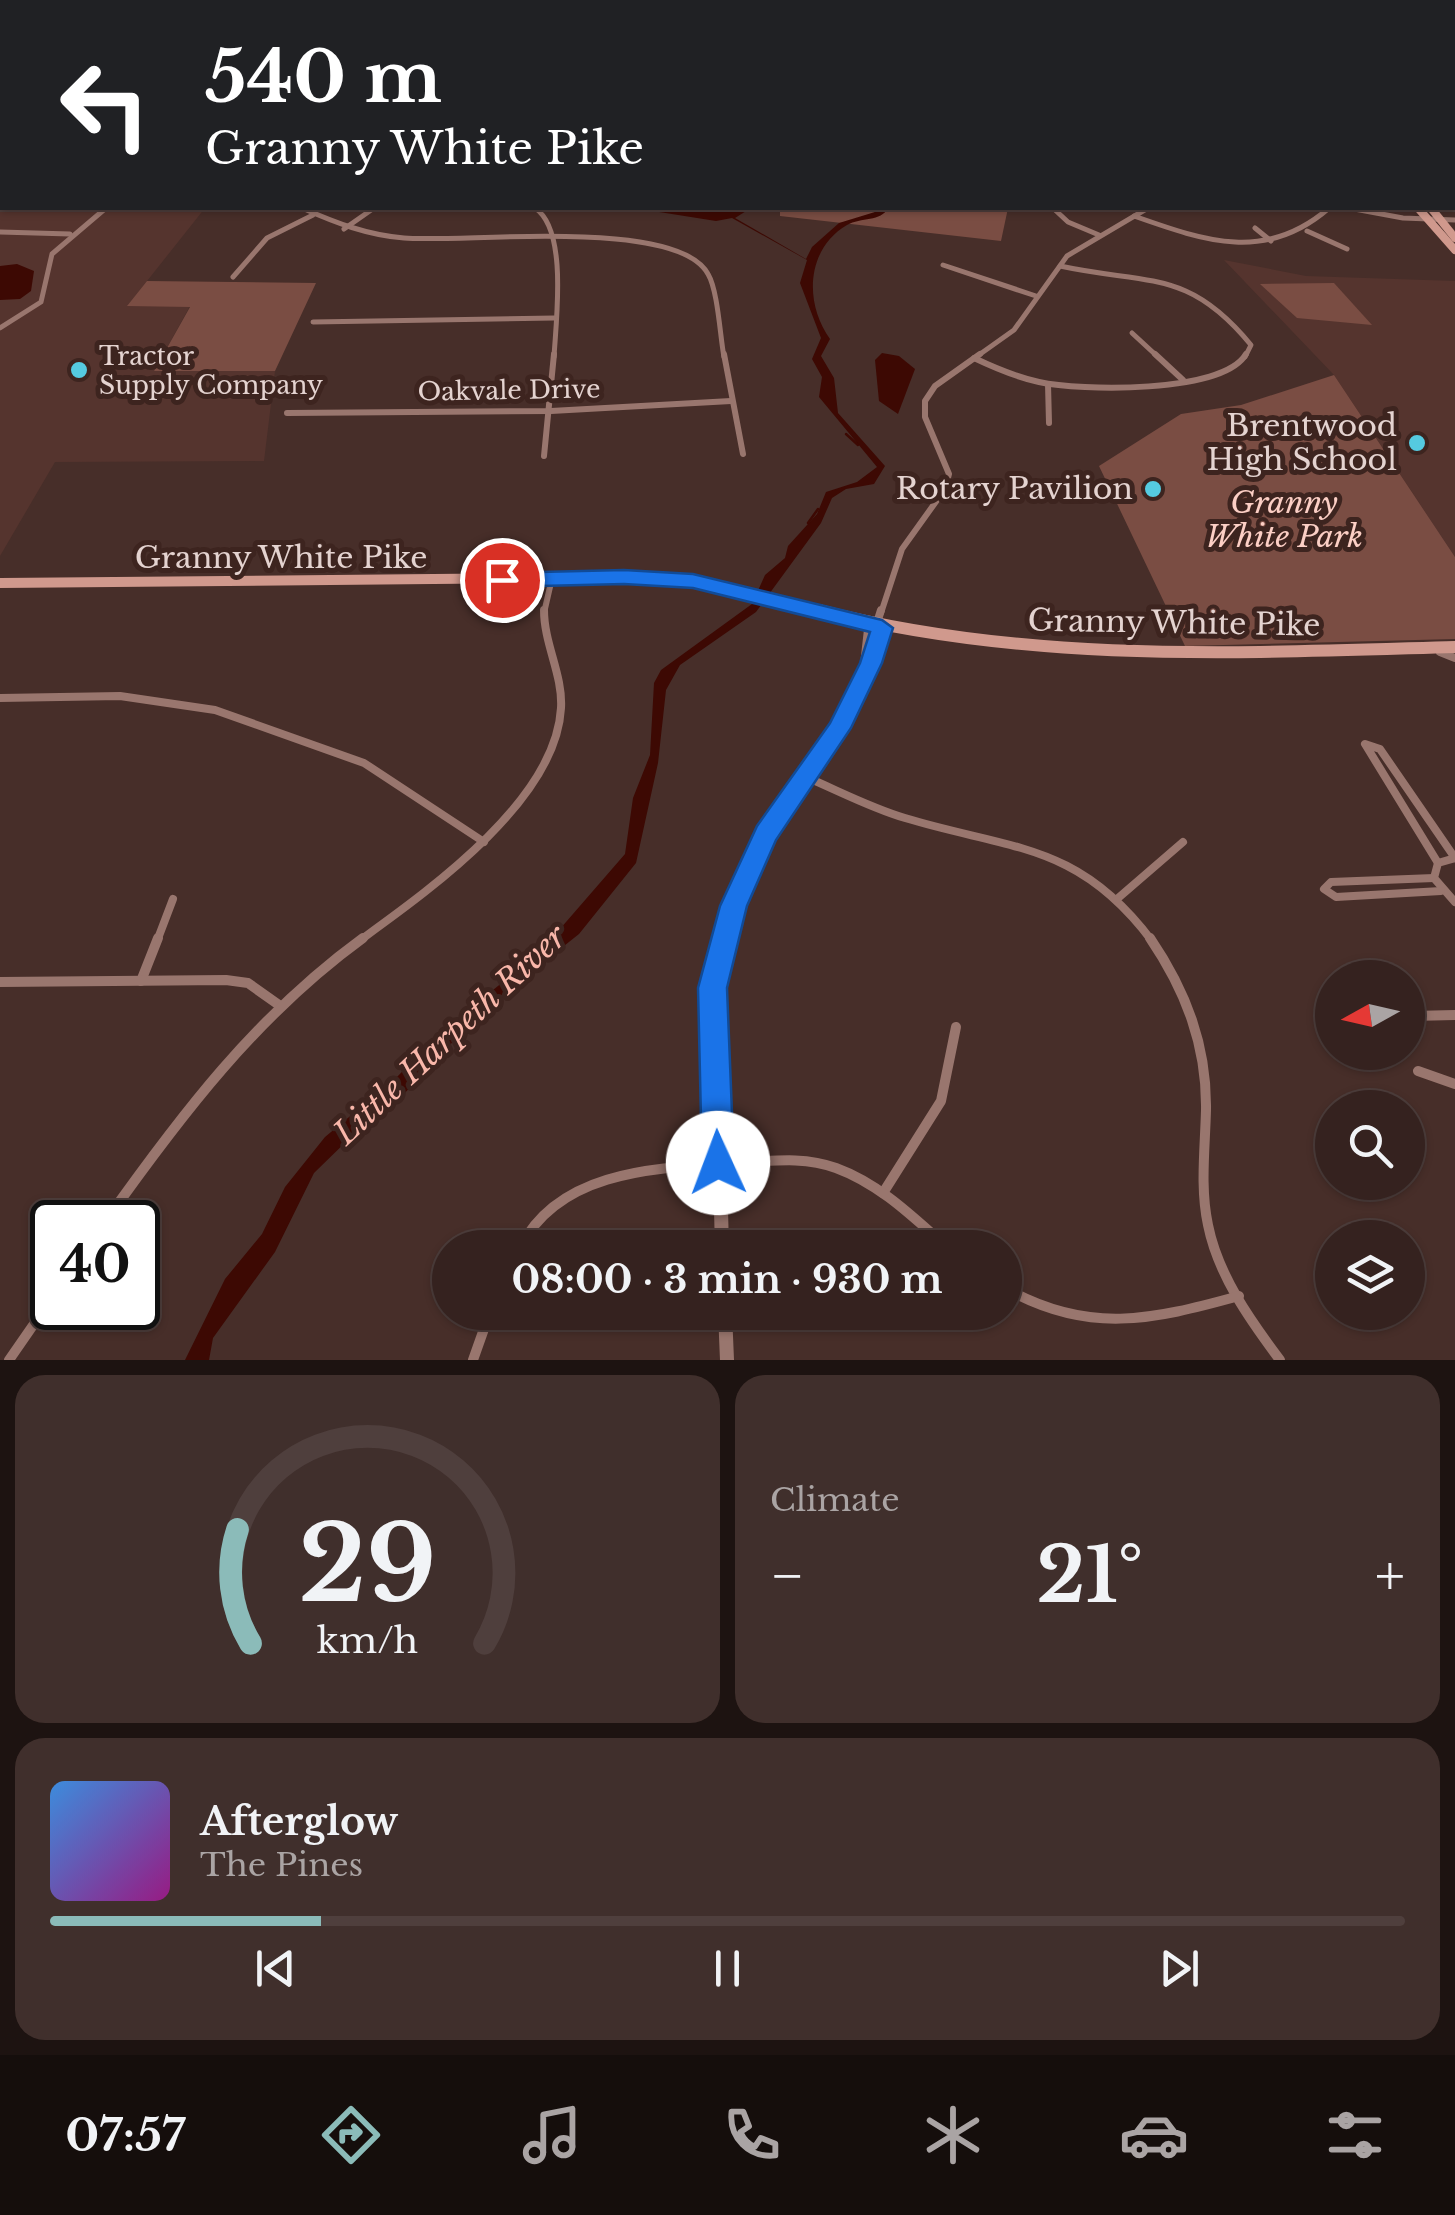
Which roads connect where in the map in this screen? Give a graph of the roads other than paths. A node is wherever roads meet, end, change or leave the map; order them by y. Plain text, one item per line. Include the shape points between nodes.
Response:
1 (103, 210) edge
2 (305, 210) edge
3 (371, 210) edge
4 (537, 210) edge
5 (1055, 210) edge
6 (1144, 210) edge
7 (1328, 210) edge
8 (1362, 210) edge
9 (1423, 214) edge
10 (1437, 214) edge
11 (313, 215) junction
12 (1134, 216) junction
13 (1455, 218) edge
14 (1255, 228) dead end
15 (344, 229) junction
16 (1307, 231) junction
17 (0, 232) edge
18 (72, 234) junction
19 (1099, 235) junction
20 (1455, 238) edge
21 (553, 239) junction
22 (1271, 240) junction
23 (1347, 250) dead end
24 (1455, 250) edge
25 (943, 265) dead end
26 (1060, 266) junction
27 (234, 278) dead end
28 (1036, 296) junction
29 (554, 318) junction
30 (314, 322) dead end
31 (0, 326) edge
32 (1132, 334) dead end
33 (974, 358) junction
34 (1182, 380) junction
35 (1048, 384) junction
36 (731, 401) junction
37 (552, 411) junction
38 (287, 413) dead end
39 (1049, 423) dead end
40 (742, 454) dead end
41 (544, 456) dead end
42 (552, 578) junction
43 (0, 583) edge
44 (737, 590) joint
45 (876, 626) junction
46 (1455, 647) edge
47 (1426, 648) junction
48 (1455, 658) edge
49 (0, 698) edge
50 (806, 777) junction
51 (484, 842) junction
52 (1183, 842) dead end
53 (1455, 858) edge
54 (1438, 862) junction
55 (1434, 878) junction
56 (1441, 891) junction
57 (173, 899) dead end
58 (1117, 899) junction
59 (1455, 902) edge
60 (0, 982) edge
61 (141, 982) junction
62 (279, 1006) junction
63 (1455, 1015) edge
64 (1425, 1016) edge
65 (956, 1028) dead end
66 (1418, 1071) dead end
67 (1455, 1084) edge
68 (718, 1163) junction
69 (883, 1193) junction
70 (121, 1200) edge
71 (531, 1230) edge
72 (721, 1230) edge
73 (927, 1230) edge
74 (1022, 1296) edge
75 (1238, 1296) junction
76 (30, 1330) edge
77 (484, 1330) edge
78 (725, 1330) edge
79 (9, 1360) edge
80 (473, 1360) edge
81 (726, 1360) edge
82 (1280, 1360) edge

1 - 18 street
2 - 11 street
3 - 15 street
4 - 21 street via 548,218
5 - 19 street
6 - 12 street
7 - 16 street
8 - 9 street
9 - 10 street
9 - 24 main road
10 - 13 street
10 - 20 main road
11 - 15 street
11 - 27 street via 265,238
12 - 19 street
12 - 22 street via 1212,240
14 - 22 street
15 - 21 street via 415,241
16 - 22 street
16 - 23 street
17 - 18 street
18 - 31 street via 51,256 45,296 27,315
19 - 26 street
21 - 29 street
21 - 36 street via 633,236 695,257 708,272
25 - 28 street
26 - 28 street
26 - 34 street via 1171,282 1206,295 1234,323 1250,352 1242,364
28 - 33 street via 1014,330
29 - 30 street
29 - 37 street
32 - 34 street
33 - 35 street
33 - 45 street via 948,373 925,402 929,431 949,474 902,549
34 - 35 street via 1144,388
35 - 39 street
36 - 37 street, Oakvale Drive
36 - 40 street
37 - 38 street, Oakvale Drive
37 - 41 street
42 - 43 main road, Granny White Pike
42 - 44 main road, Granny White Pike via 649,578
42 - 51 street via 544,616 562,684 560,722 539,776
44 - 45 main road, Granny White Pike
45 - 47 main road, Granny White Pike via 1065,652
45 - 50 street via 866,669 839,728
46 - 47 main road, Granny White Pike
47 - 48 street
49 - 51 street via 120,696 215,710 364,763
50 - 58 street via 917,822 988,832 1037,849
50 - 68 street via 746,877 712,988
51 - 62 street
52 - 58 street
53 - 54 street
53 - 54 street via 1380,749 1365,744
54 - 55 street
55 - 56 street
55 - 56 street via 1331,882 1324,889 1336,896
56 - 59 street
57 - 61 street
58 - 75 street via 1160,950 1188,1000 1206,1085 1212,1242
60 - 61 street
61 - 62 street via 248,984
62 - 70 street via 213,1074
63 - 64 street
65 - 69 street via 941,1101
66 - 67 street
68 - 69 street via 822,1163
68 - 71 street via 647,1166 599,1180
68 - 72 street
69 - 73 street
74 - 75 street via 1060,1314 1111,1323 1154,1320
75 - 82 street
76 - 79 street
77 - 80 street
78 - 81 street

